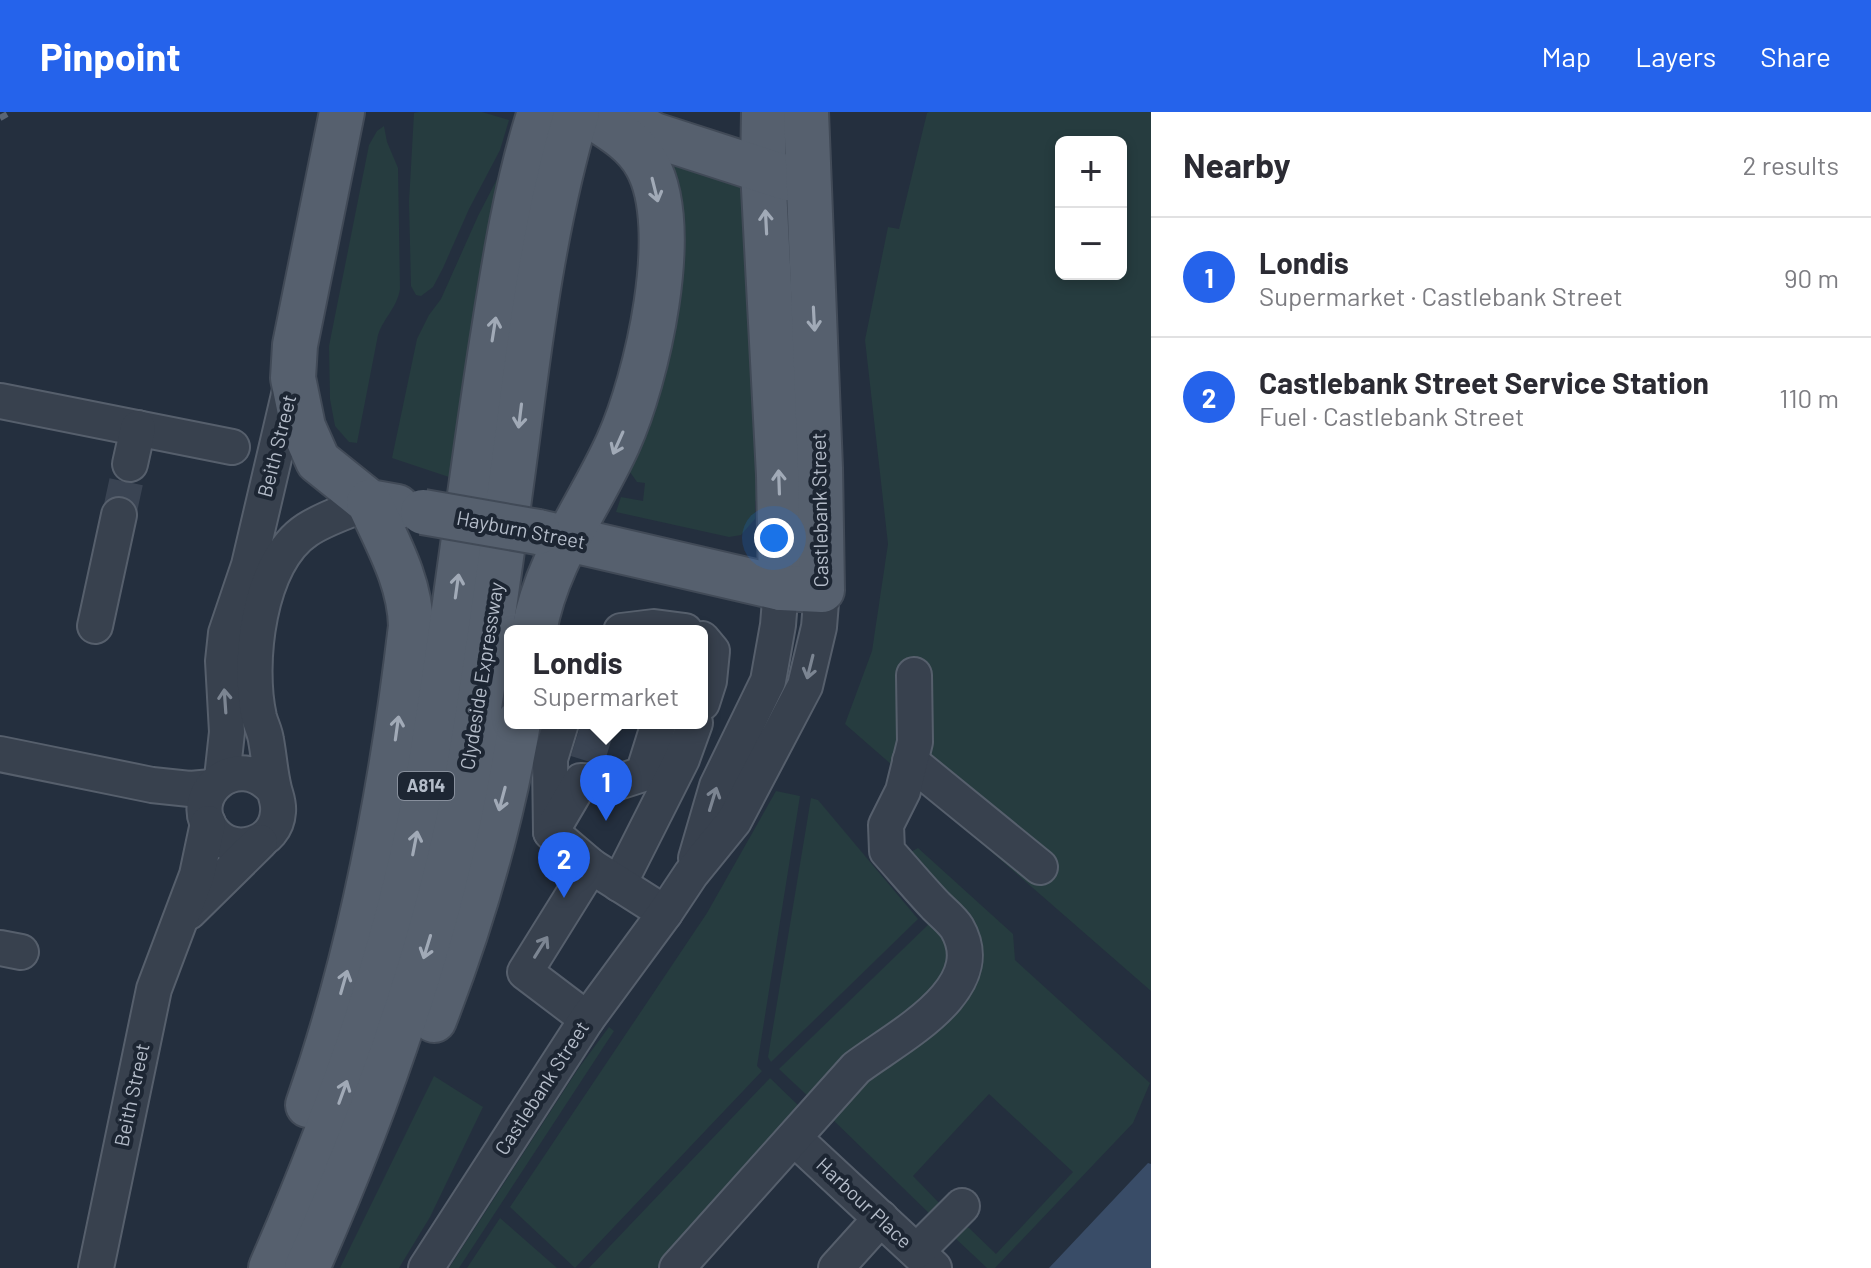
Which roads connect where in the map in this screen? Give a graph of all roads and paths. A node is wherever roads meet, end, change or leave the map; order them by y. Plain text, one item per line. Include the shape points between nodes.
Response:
1 (361, 112) edge
2 (540, 112) edge
3 (754, 112) edge
4 (764, 112) edge
5 (806, 112) edge
6 (592, 114) edge
7 (338, 132) edge
8 (763, 170) junction
9 (807, 185) junction
10 (293, 378) junction
11 (0, 401) edge
12 (138, 428) junction
13 (232, 447) dead end
14 (130, 464) tunnel mouth
15 (369, 502) junction
16 (119, 515) tunnel mouth
17 (552, 535) junction
18 (802, 589) junction
19 (536, 625) edge
20 (95, 626) dead end
21 (708, 646) edge
22 (708, 670) edge
23 (914, 675) dead end
24 (517, 729) edge
25 (559, 729) edge
26 (574, 729) tunnel mouth
27 (638, 729) edge
28 (656, 729) edge
29 (672, 729) edge
30 (693, 729) edge
31 (0, 754) edge
32 (910, 761) junction
33 (573, 776) junction
34 (631, 778) junction
35 (274, 790) junction
36 (212, 801) junction
37 (260, 842) junction
38 (591, 866) junction
39 (1040, 867) dead end
40 (619, 884) junction
41 (665, 913) junction
42 (177, 925) junction
43 (587, 1019) junction
44 (794, 1138) junction
45 (962, 1206) dead end
46 (881, 1218) junction
47 (926, 1260) edge
48 (96, 1268) edge
49 (247, 1268) edge
50 (271, 1268) edge
51 (307, 1268) edge
52 (330, 1268) edge
53 (426, 1268) edge
54 (677, 1268) edge
55 (836, 1268) edge

1 - 7 main road
50 -> 2 main road, Clydeside Expressway / A814 via 345,1087 409,875 433,751 501,284
3 - 6 main road via 736,126 718,130 659,118
4 - 8 main road, Castlebank Street
5 - 9 main road, Castlebank Street
6 - 8 main road
6 -> 17 main road via 622,135 648,166 661,217 661,257 634,400 602,477
6 -> 51 main road, Clydeside Expressway / A814 via 549,220 485,665 443,885 385,1079
7 - 10 main road, Beith Street
8 - 9 main road
18 -> 8 main road, Castlebank Street via 779,475
9 -> 18 main road, Castlebank Street via 820,468
10 - 15 main road, Hayburn Street via 303,427 318,461
36 -> 10 street, Beith Street via 227,732 226,633 249,565
11 - 12 street
12 - 13 street
12 - 14 street
15 - 17 main road, Hayburn Street, bridge
15 - 35 street, Beith Street via 307,530 279,563 263,604 254,675
49 -> 15 main road via 317,1079 384,815 410,612 404,582
16 - 20 street
17 - 18 main road, Hayburn Street
17 - 19 main road via 549,576
18 - 41 street, Castlebank Street via 778,625 768,681 717,786 691,874
21 - 22 street via 712,651
23 - 32 street via 915,742
24 -> 52 main road via 467,926 398,1111
25 - 33 street via 550,759
26 - 33 street
27 - 34 street
28 - 34 street
29 - 34 street via 663,754
30 - 40 street
31 - 36 street
32 - 39 street
32 - 44 street via 886,825 887,851 956,927 964,946 961,977 914,1029 856,1068
33 - 34 street
33 - 38 street via 551,832
35 - 36 street via 257,775 233,773
35 - 37 street, Beith Street via 277,818
36 - 37 street via 225,841
36 - 42 street, Beith Street via 203,856
37 - 42 street, Beith Street
38 - 40 street
43 -> 38 street via 525,972
40 - 41 street
41 - 43 street, Castlebank Street
42 - 48 street, Beith Street via 153,992
43 - 53 street, Castlebank Street
44 - 46 street, Harbour Place
44 - 54 street
45 - 47 street
46 - 47 street, Harbour Place
46 - 55 street

